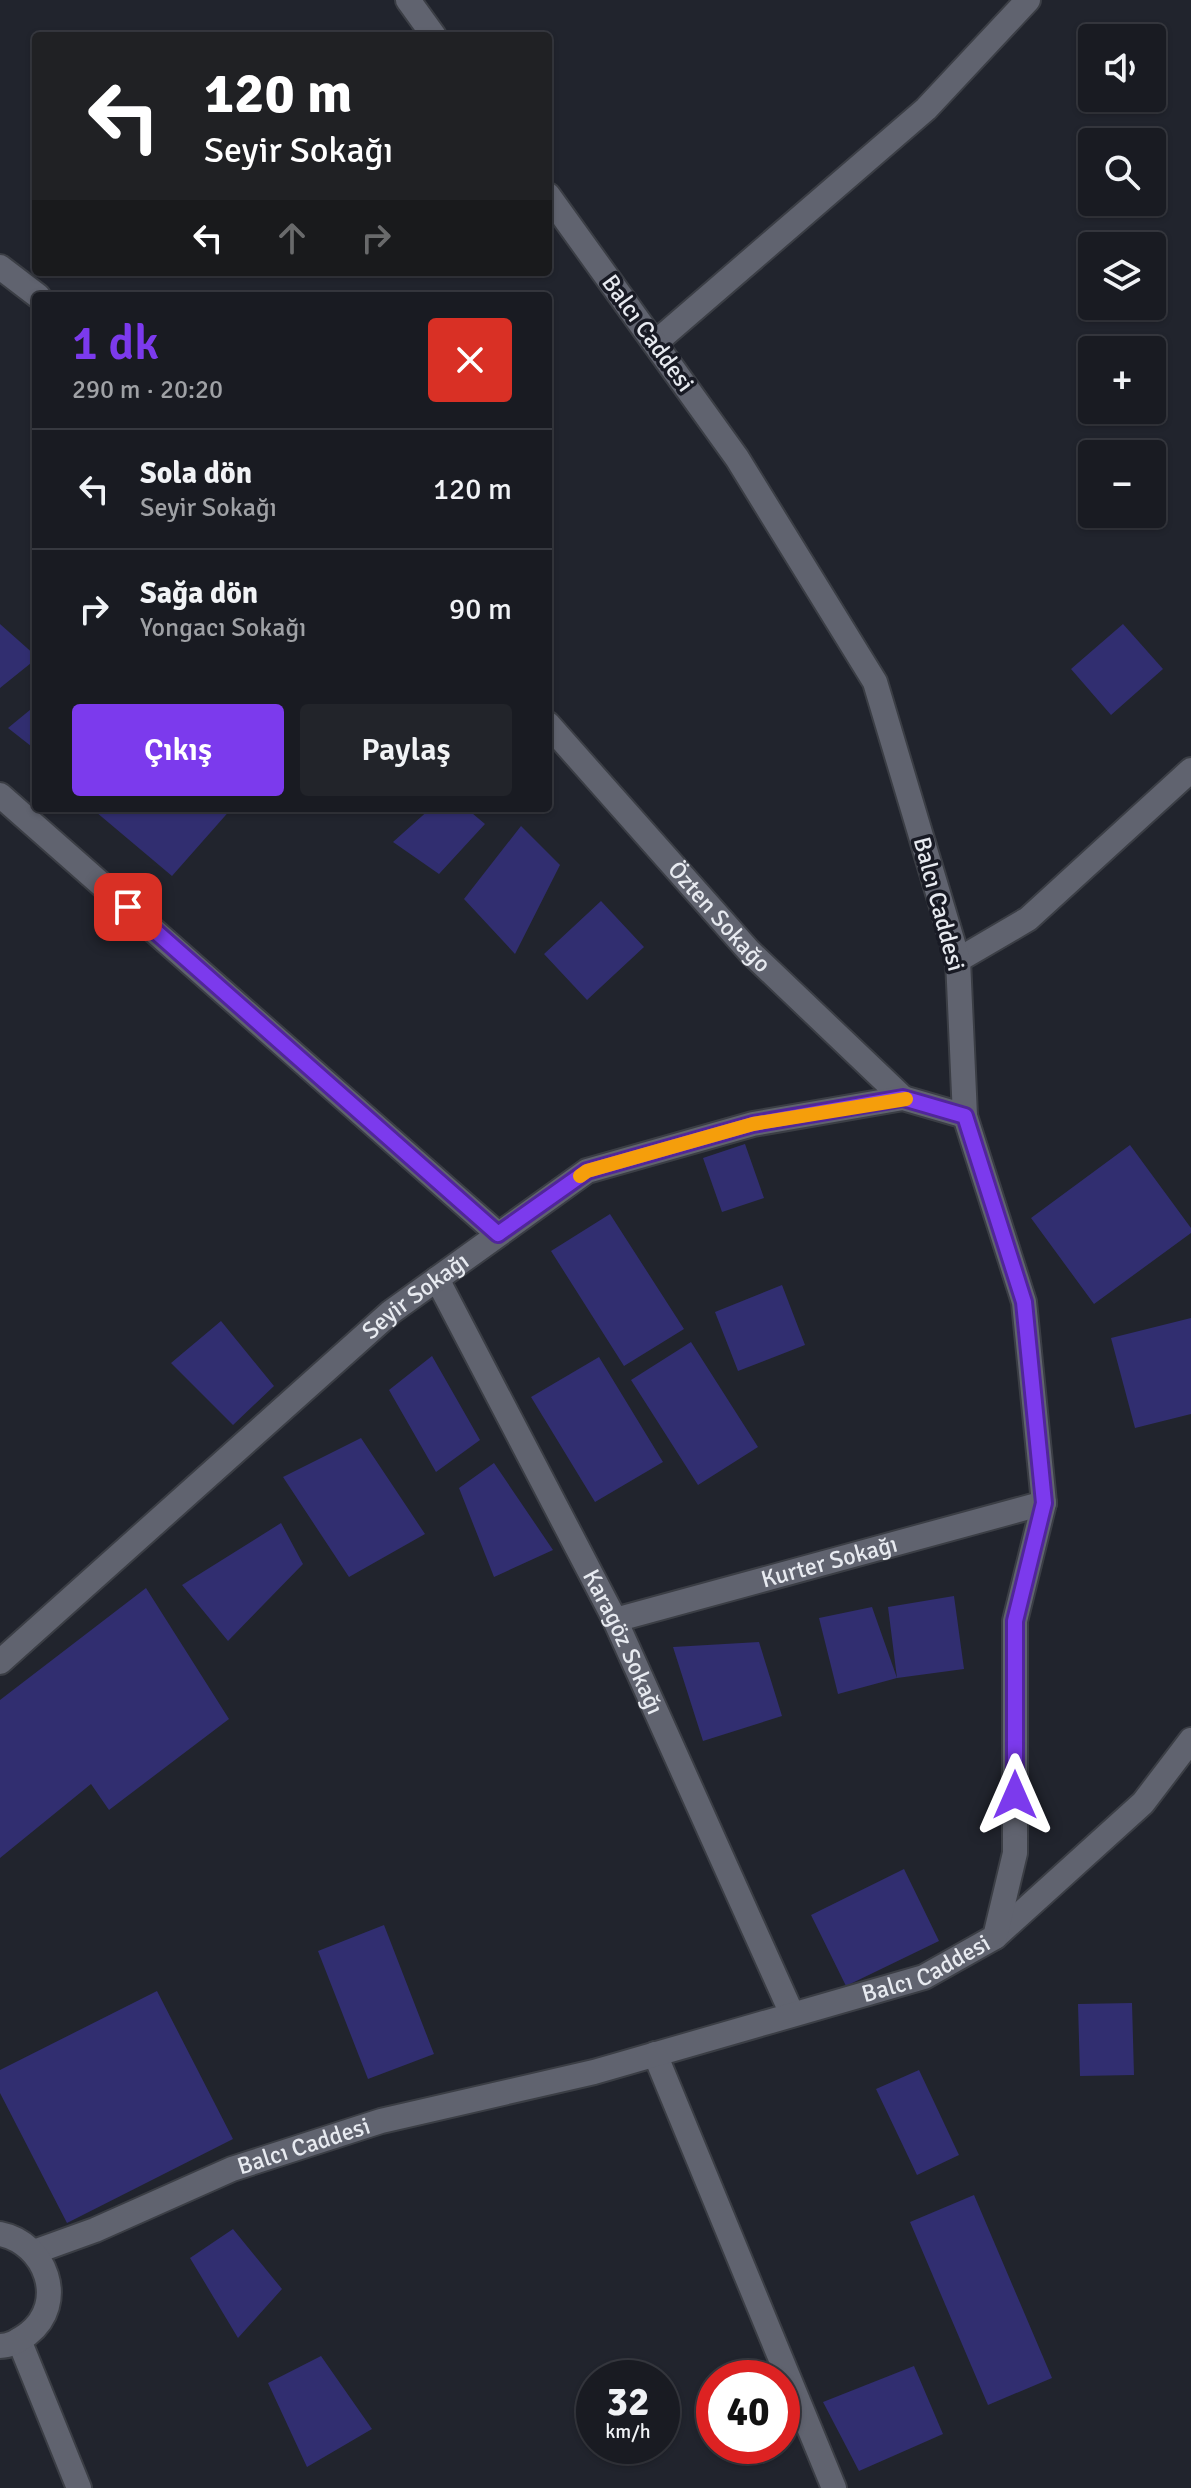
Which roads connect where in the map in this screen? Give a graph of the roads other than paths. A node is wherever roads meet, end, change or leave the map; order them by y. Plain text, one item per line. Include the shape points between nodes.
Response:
1 (408, 0) edge
2 (1028, 0) edge
3 (431, 32) edge
4 (552, 201) edge
5 (0, 267) edge
6 (33, 292) edge
7 (655, 343) junction
8 (552, 729) edge
9 (1191, 770) edge
10 (0, 795) edge
11 (958, 960) junction
12 (903, 1098) junction
13 (965, 1116) junction
14 (498, 1234) junction
15 (437, 1279) junction
16 (1044, 1503) junction
17 (615, 1620) junction
18 (0, 1662) edge
19 (1191, 1740) edge
20 (995, 1937) junction
21 (792, 2014) junction
22 (655, 2054) junction
23 (0, 2234) edge
24 (34, 2252) junction
25 (10, 2343) edge
26 (79, 2488) edge
27 (834, 2488) edge

1 - 3 street
2 - 7 street via 926,109
4 - 7 street, Balcı Caddesi
5 - 6 street
7 - 11 street, Balcı Caddesi via 737,458 875,682
8 - 12 street, Özten Sokağo via 749,951
9 - 11 street via 1028,919
10 - 14 street
11 - 13 street, Balcı Caddesi
12 - 13 street, Seyir Sokağı
12 - 14 street, Seyir Sokağı via 753,1124 587,1171
13 - 16 street, Balcı Caddesi via 1024,1302
14 - 15 street, Seyir Sokağı
15 - 17 street, Karagöz Sokağı
15 - 18 street, Seyir Sokağı via 391,1312
16 - 17 street, Kurter Sokağı
16 - 20 street, Balcı Caddesi via 1015,1621 1015,1853
17 - 21 street, Karagöz Sokağı
19 - 20 street via 1143,1803
20 - 21 street, Balcı Caddesi via 924,1977
21 - 22 street, Balcı Caddesi
22 - 24 street, Balcı Caddesi via 381,2121 232,2169
22 - 27 street
23 - 24 street
24 - 25 street via 46,2274 49,2299 33,2330
25 - 26 street

